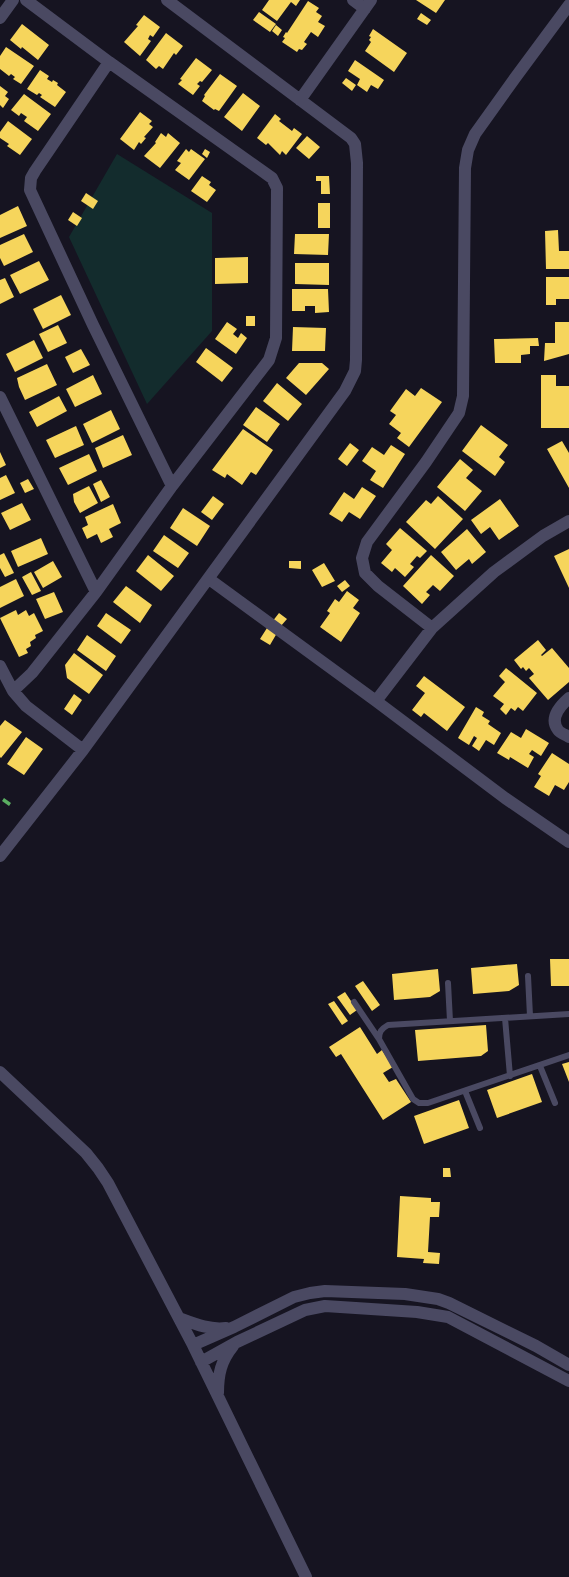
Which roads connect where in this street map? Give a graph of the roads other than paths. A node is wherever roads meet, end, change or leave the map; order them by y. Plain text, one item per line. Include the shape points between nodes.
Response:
1 (13, 0) edge
2 (26, 0) edge
3 (167, 0) edge
4 (353, 0) edge
5 (368, 4) edge
6 (569, 5) edge
7 (0, 18) edge
8 (109, 62) junction
9 (300, 100) junction
10 (0, 397) edge
11 (172, 486) junction
12 (569, 521) edge
13 (209, 579) junction
14 (96, 592) junction
15 (432, 628) junction
16 (0, 666) edge
17 (13, 691) junction
18 (569, 698) edge
19 (376, 701) junction
20 (569, 737) edge
21 (83, 750) junction
22 (569, 842) edge
23 (0, 856) edge
24 (528, 976) dead end
25 (448, 983) dead end
26 (354, 1002) dead end
27 (569, 1014) edge
28 (530, 1016) junction
29 (505, 1018) junction
30 (450, 1021) junction
31 (379, 1039) junction
32 (569, 1055) edge
33 (540, 1066) junction
34 (0, 1072) edge
35 (510, 1076) junction
36 (465, 1091) junction
37 (555, 1103) dead end
38 (480, 1128) dead end
39 (179, 1318) junction
40 (234, 1327) junction
41 (237, 1342) junction
42 (193, 1345) junction
43 (201, 1362) junction
44 (569, 1365) edge
45 (569, 1381) edge
46 (218, 1397) junction
47 (306, 1577) edge

1 - 7 street
2 - 8 street
3 - 9 street
4 - 5 street
5 - 9 street
6 - 15 street via 475,134 468,150 465,168 462,406 426,462 367,542 362,558 364,573
8 - 11 street via 35,170 30,190
8 - 11 street via 272,178 277,188 276,338 272,354
9 - 13 street via 351,138 355,144 355,371 345,391
10 - 14 street
11 - 14 street
12 - 15 street via 543,536 494,572
13 - 19 street
13 - 21 street
14 - 17 street via 32,673
15 - 19 street
16 - 17 street
17 - 21 street via 26,706
18 - 20 street via 560,705 556,726 558,731
19 - 22 street via 505,798
21 - 23 street
24 - 28 lane
25 - 30 lane
26 - 31 lane
27 - 28 lane
28 - 29 lane
29 - 30 lane
29 - 35 lane
30 - 31 lane via 388,1025 382,1028
31 - 36 lane via 413,1099 419,1103 428,1103
32 - 33 lane
33 - 35 lane
33 - 37 lane
34 - 39 street via 98,1168 114,1193
35 - 36 lane
36 - 38 lane
39 - 40 street via 210,1328
39 - 42 street
40 - 42 street
40 - 44 street via 294,1297 310,1293 325,1291 405,1294 449,1303
41 - 43 street
41 - 45 street via 305,1310 325,1306 428,1313 448,1318
41 - 46 street via 219,1370
42 - 43 street
43 - 46 street
46 - 47 street

